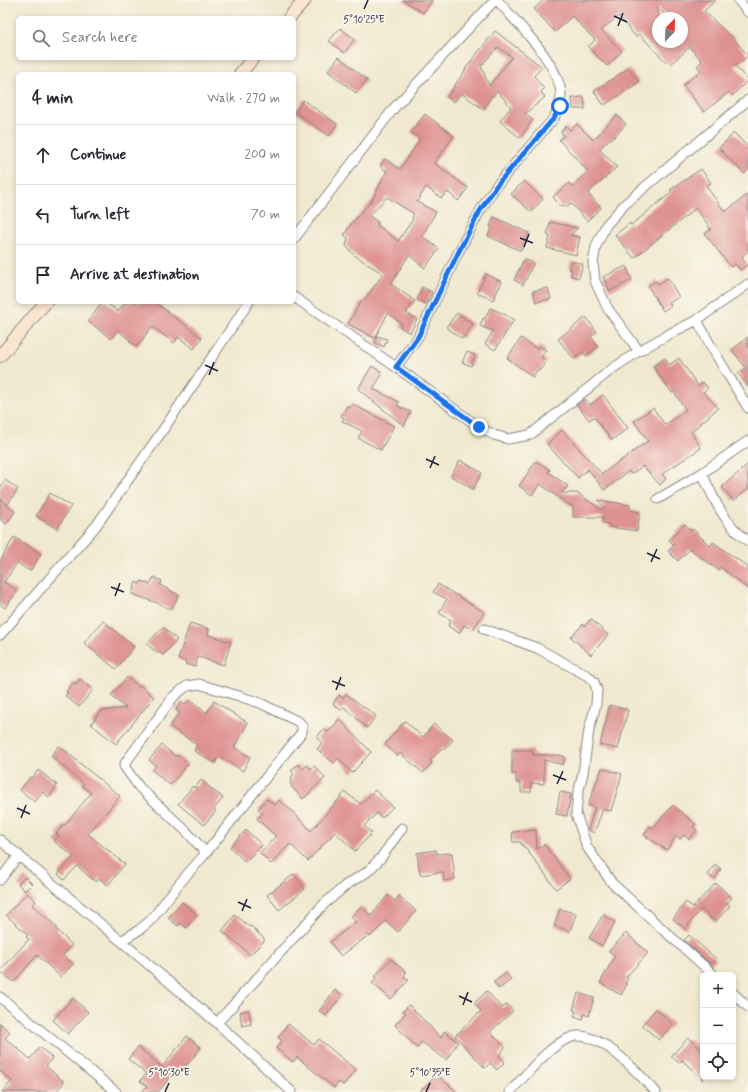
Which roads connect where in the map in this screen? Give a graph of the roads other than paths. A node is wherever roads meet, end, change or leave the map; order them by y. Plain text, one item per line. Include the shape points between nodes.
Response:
1 (305, 0) edge
2 (496, 0) edge
3 (738, 0) edge
4 (748, 12) edge
5 (291, 16) edge
6 (251, 60) edge
7 (242, 72) edge
8 (748, 100) edge
9 (296, 236) edge
10 (748, 284) edge
11 (296, 298) edge
12 (44, 304) edge
13 (248, 304) edge
14 (697, 320) junction
15 (639, 351) junction
16 (0, 356) edge
17 (396, 367) junction
18 (748, 408) edge
19 (748, 441) edge
20 (702, 473) junction
21 (658, 500) dead end
22 (748, 541) edge
23 (484, 629) dead end
24 (0, 635) edge
25 (402, 828) dead end
26 (0, 840) edge
27 (206, 853) junction
28 (19, 855) junction
29 (0, 880) edge
30 (121, 941) junction
31 (711, 972) edge
32 (736, 996) edge
33 (0, 997) edge
34 (748, 1007) edge
35 (217, 1024) junction
36 (116, 1092) edge
37 (291, 1092) edge
38 (510, 1092) edge
39 (656, 1092) edge

1 - 5 main road
2 - 9 street via 394,108
2 - 17 street via 535,43 551,66 558,80 560,106 554,118 496,186 480,211 421,331
3 - 4 street
6 - 7 main road
8 - 15 street via 625,204 606,225 596,246 593,264 595,281 608,309
10 - 14 street
11 - 17 street
12 - 16 main road
13 - 24 street via 96,526
14 - 15 street
14 - 18 street
15 - 17 street via 612,369 530,435 508,439 479,427
19 - 20 street
20 - 21 street
20 - 22 street via 716,503 730,524
23 - 31 street via 537,648 588,676 594,682 597,690 596,704 589,730 576,814 587,848 612,883
25 - 35 street via 367,872 346,885 323,905
26 - 28 street
27 - 27 street via 302,732 302,726 299,722 260,703 199,684 187,686 174,696 124,766 140,787
27 - 30 street via 151,920
28 - 29 street
28 - 30 street
30 - 35 street
32 - 34 street
33 - 36 street
35 - 37 street
38 - 39 street via 560,1043 573,1037 584,1036 608,1046

